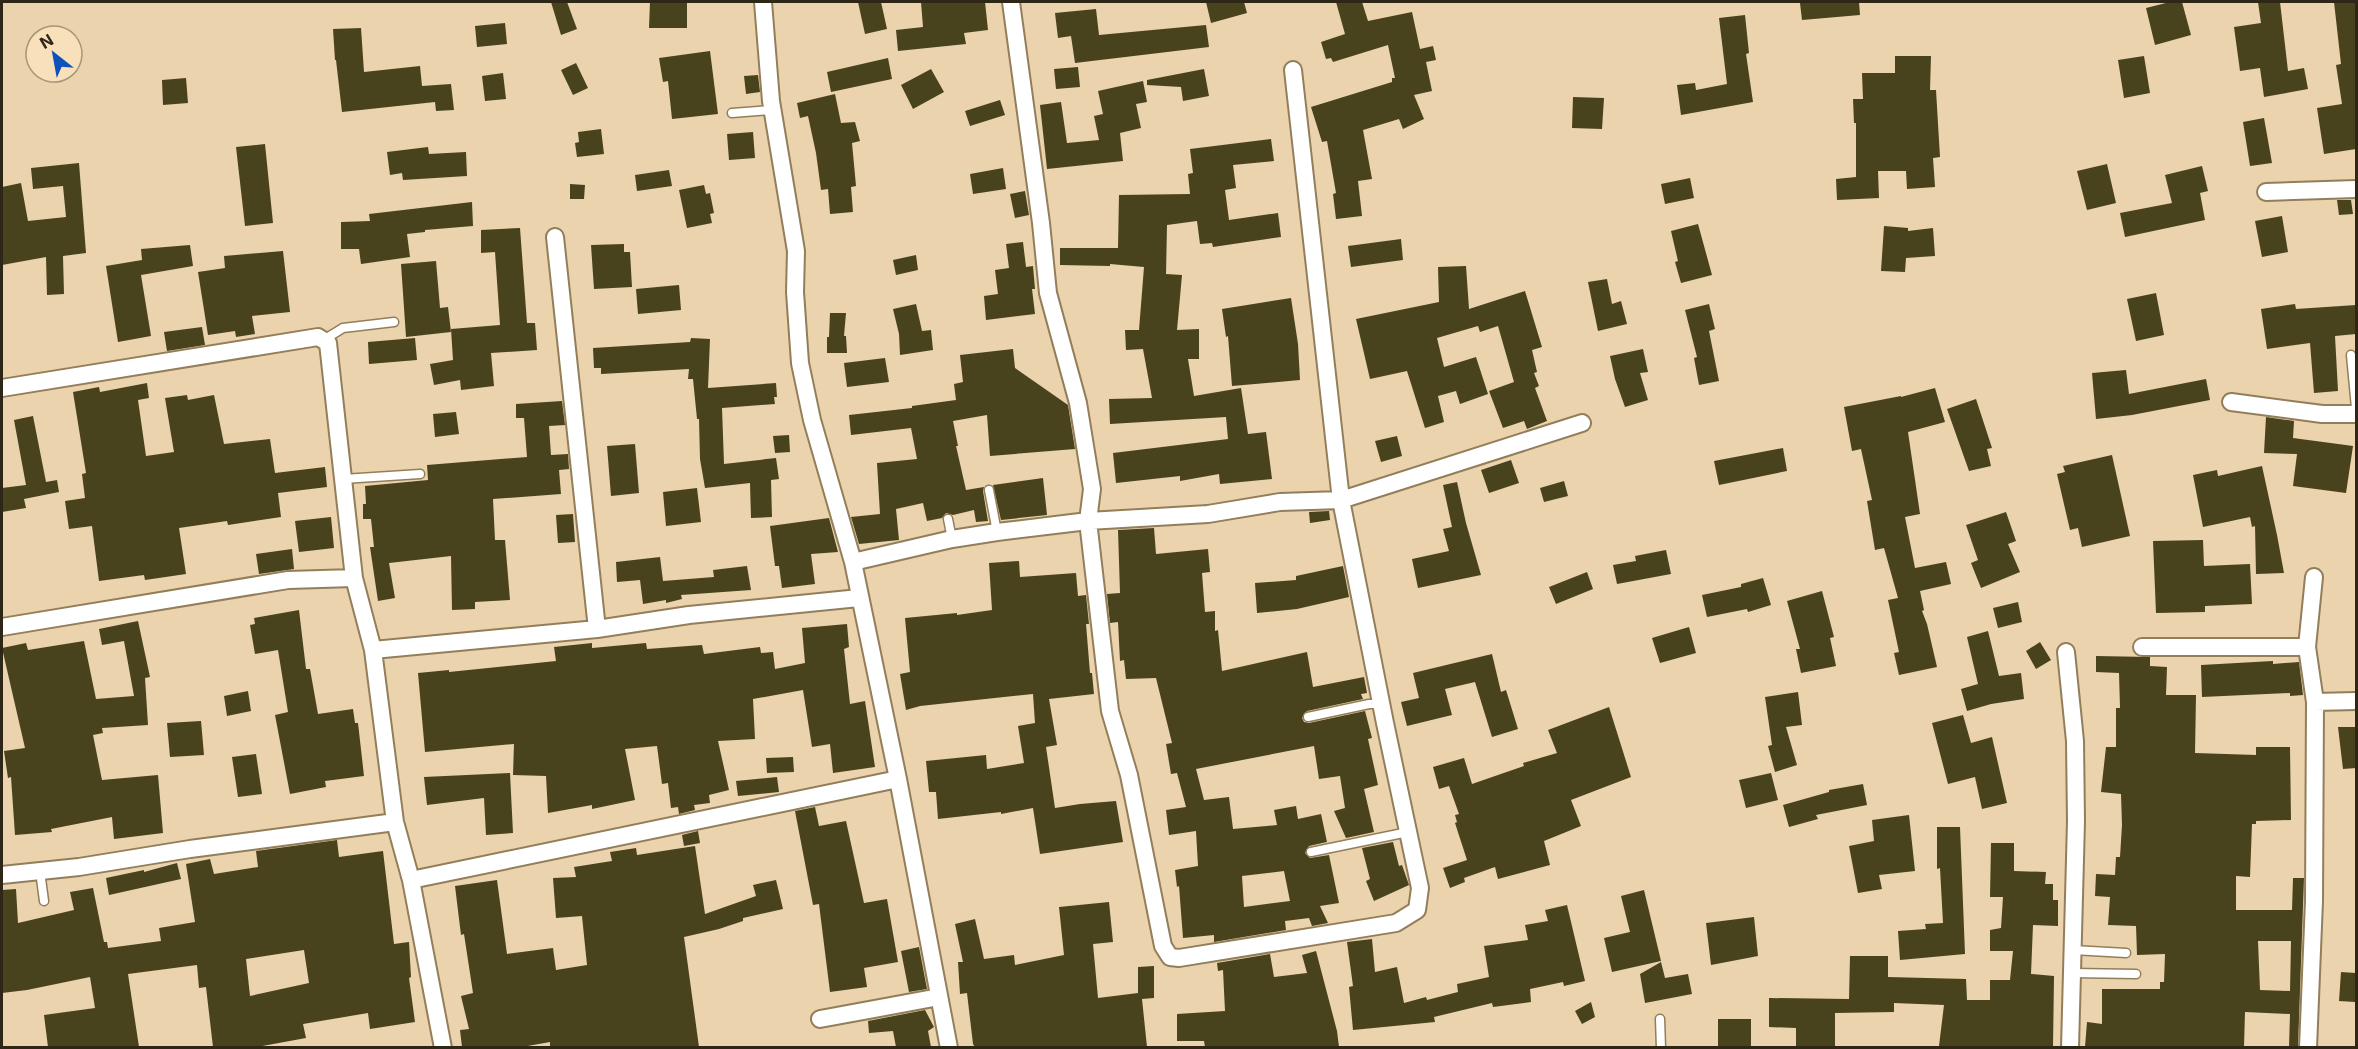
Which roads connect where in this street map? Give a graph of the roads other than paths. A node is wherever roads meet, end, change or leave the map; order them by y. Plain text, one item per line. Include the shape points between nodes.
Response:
1 (764, 2) edge
2 (1011, 2) edge
3 (1293, 70) dead end
4 (772, 111) junction
5 (732, 113) dead end
6 (2356, 189) edge
7 (2266, 192) dead end
8 (555, 237) dead end
9 (394, 322) dead end
10 (325, 339) junction
11 (2351, 355) dead end
12 (2, 388) edge
13 (2231, 402) dead end
14 (2356, 408) edge
15 (2356, 414) edge
16 (1582, 423) dead end
17 (420, 474) dead end
18 (343, 478) junction
19 (989, 490) dead end
20 (1341, 500) junction
21 (948, 519) dead end
22 (1088, 521) junction
23 (997, 532) junction
24 (952, 539) junction
25 (853, 562) junction
26 (2314, 577) dead end
27 (354, 578) junction
28 (859, 598) junction
29 (2, 627) edge
30 (597, 629) junction
31 (2142, 647) dead end
32 (2307, 647) junction
33 (373, 650) junction
34 (2066, 652) dead end
35 (2356, 701) edge
36 (2315, 702) junction
37 (1381, 704) junction
38 (1308, 717) dead end
39 (898, 779) junction
40 (395, 822) junction
41 (1408, 832) junction
42 (1311, 852) dead end
43 (40, 871) junction
44 (2, 875) edge
45 (411, 880) junction
46 (45, 901) dead end
47 (2073, 950) junction
48 (2126, 953) dead end
49 (2072, 974) junction
50 (2136, 974) dead end
51 (939, 997) junction
52 (820, 1019) dead end
53 (1660, 1019) dead end
54 (443, 1047) edge
55 (949, 1047) edge
56 (1661, 1047) edge
57 (2070, 1047) edge
58 (2308, 1047) edge

1 - 4 street
2 - 22 street via 1048,293 1078,402 1092,489
3 - 20 street
4 - 5 lane
4 - 25 street via 796,251 800,363 812,420
6 - 7 street
8 - 30 street
9 - 10 lane via 343,328
10 - 12 street via 318,337
10 - 18 street
11 - 14 lane
13 - 15 street via 2322,414
16 - 20 street
17 - 18 lane
18 - 27 street
19 - 23 lane
20 - 22 street via 1280,502 1208,514
20 - 37 street
21 - 24 lane
22 - 23 street
22 - 41 street via 1110,711 1129,775 1163,946 1170,957 1396,923 1417,910 1420,888
23 - 24 street
24 - 25 street
25 - 28 street
26 - 32 street
27 - 29 street via 288,580
27 - 33 street
28 - 30 street via 689,615
28 - 39 street
30 - 33 street
31 - 32 street
32 - 36 street
33 - 40 street
34 - 47 street via 2075,741
35 - 36 street
36 - 58 street via 2314,901
37 - 38 lane
37 - 41 street
39 - 45 street
39 - 51 street
40 - 43 street
40 - 45 street
41 - 42 lane
43 - 44 street
43 - 46 lane
45 - 54 street
47 - 48 lane
47 - 49 street
49 - 50 lane
49 - 57 street
51 - 52 street
51 - 55 street
53 - 56 lane

